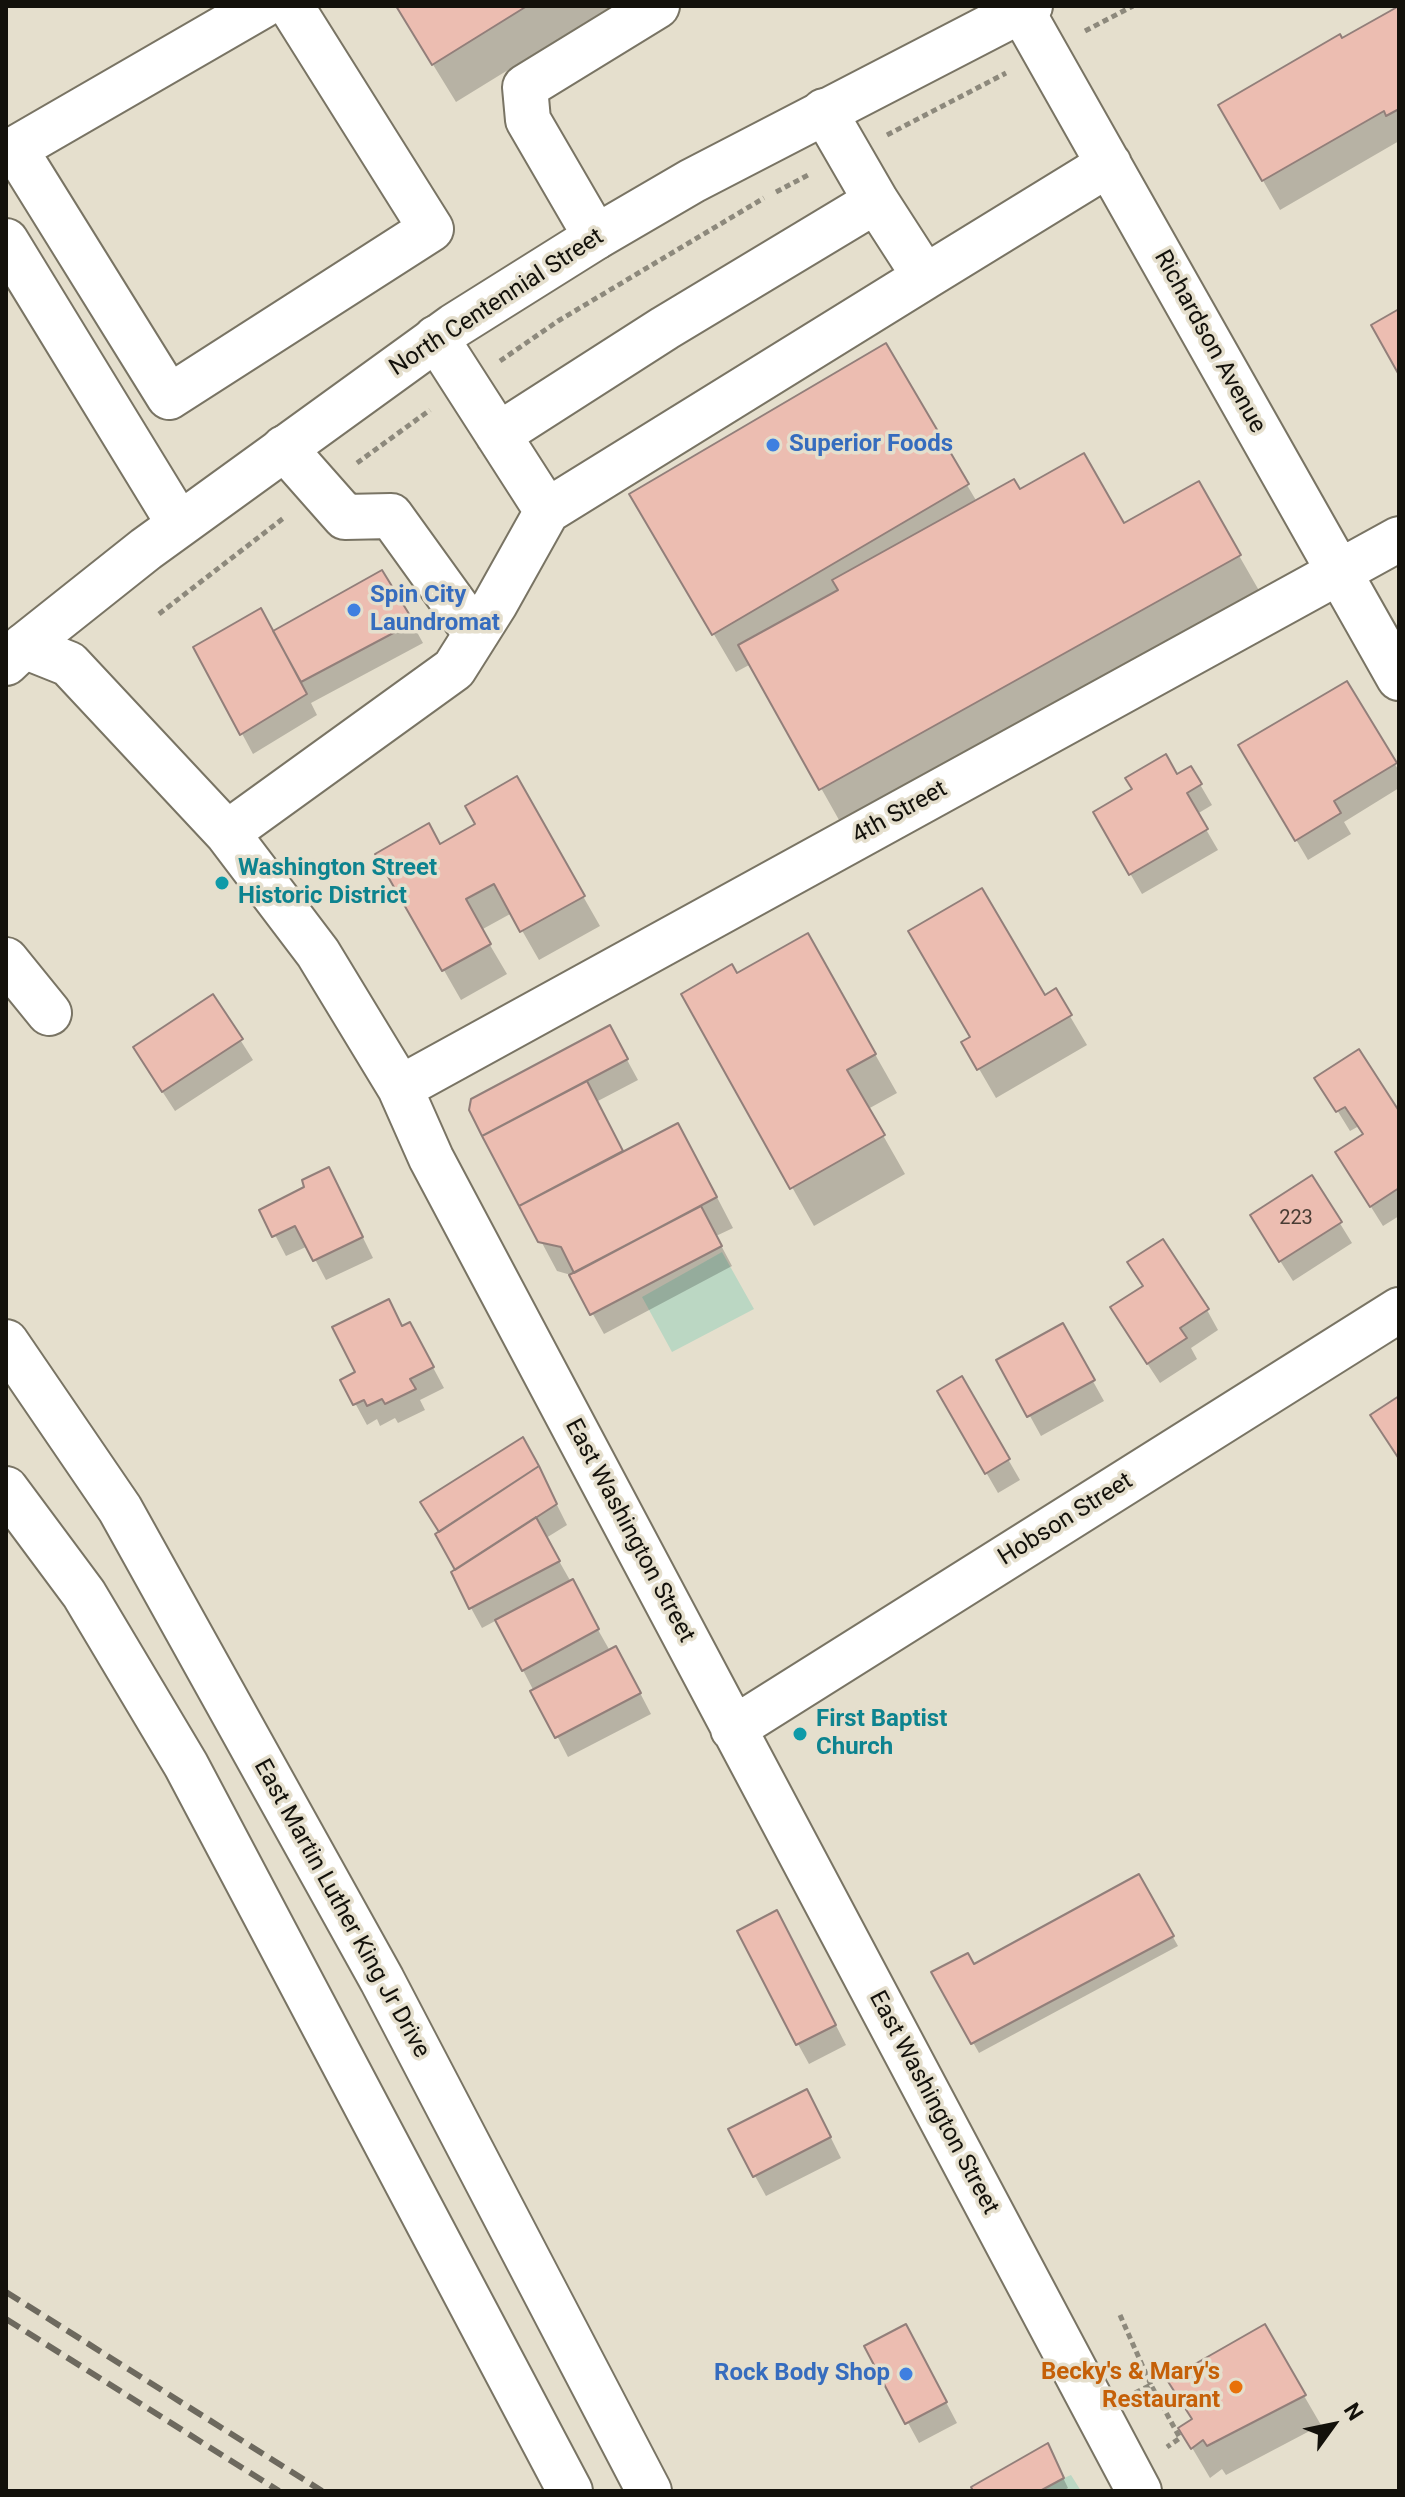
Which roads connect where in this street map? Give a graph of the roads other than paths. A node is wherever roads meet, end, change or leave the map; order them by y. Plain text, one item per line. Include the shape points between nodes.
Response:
1 (262, 6) edge
2 (291, 6) edge
3 (657, 6) edge
4 (1024, 7) edge
5 (824, 111) junction
6 (11, 151) edge
7 (1109, 164) junction
8 (876, 201) junction
9 (596, 237) junction
10 (6, 241) edge
11 (925, 277) junction
12 (436, 338) junction
13 (498, 435) junction
14 (284, 448) junction
15 (547, 511) junction
16 (179, 524) junction
17 (1399, 539) edge
18 (1338, 572) junction
19 (476, 634) junction
20 (15, 654) edge
21 (1399, 678) edge
22 (227, 833) junction
23 (6, 960) edge
24 (49, 1013) dead end
25 (400, 1088) junction
26 (1399, 1310) edge
27 (6, 1342) edge
28 (6, 1489) edge
29 (733, 1729) junction
30 (570, 2491) edge
31 (649, 2491) edge
32 (1139, 2491) edge

1 - 6 street
2 - 6 street via 431,229 169,397
3 - 9 street via 525,87 528,120
4 - 5 street, North Centennial Street
4 - 7 street, Richardson Avenue
5 - 8 street
5 - 9 street, North Centennial Street
7 - 11 street
7 - 18 street, Richardson Avenue
8 - 11 street
8 - 13 street
9 - 12 street, North Centennial Street
10 - 16 street
11 - 15 street
12 - 13 street
12 - 14 street, North Centennial Street
13 - 15 street
14 - 16 street, North Centennial Street
14 - 19 street via 345,517 391,516
15 - 19 street
16 - 20 street, North Centennial Street
17 - 18 street, 4th Street
18 - 21 street, Richardson Avenue
18 - 25 street, 4th Street
19 - 22 street via 454,669
20 - 22 street, East Washington Street via 69,664
22 - 25 street, East Washington Street via 318,953
23 - 24 street
25 - 29 street, East Washington Street via 431,1158
26 - 29 street, Hobson Street
27 - 31 street, East Martin Luther King Jr Drive via 120,1509 375,1966
28 - 30 street via 84,1594 186,1765
29 - 32 street, East Washington Street

